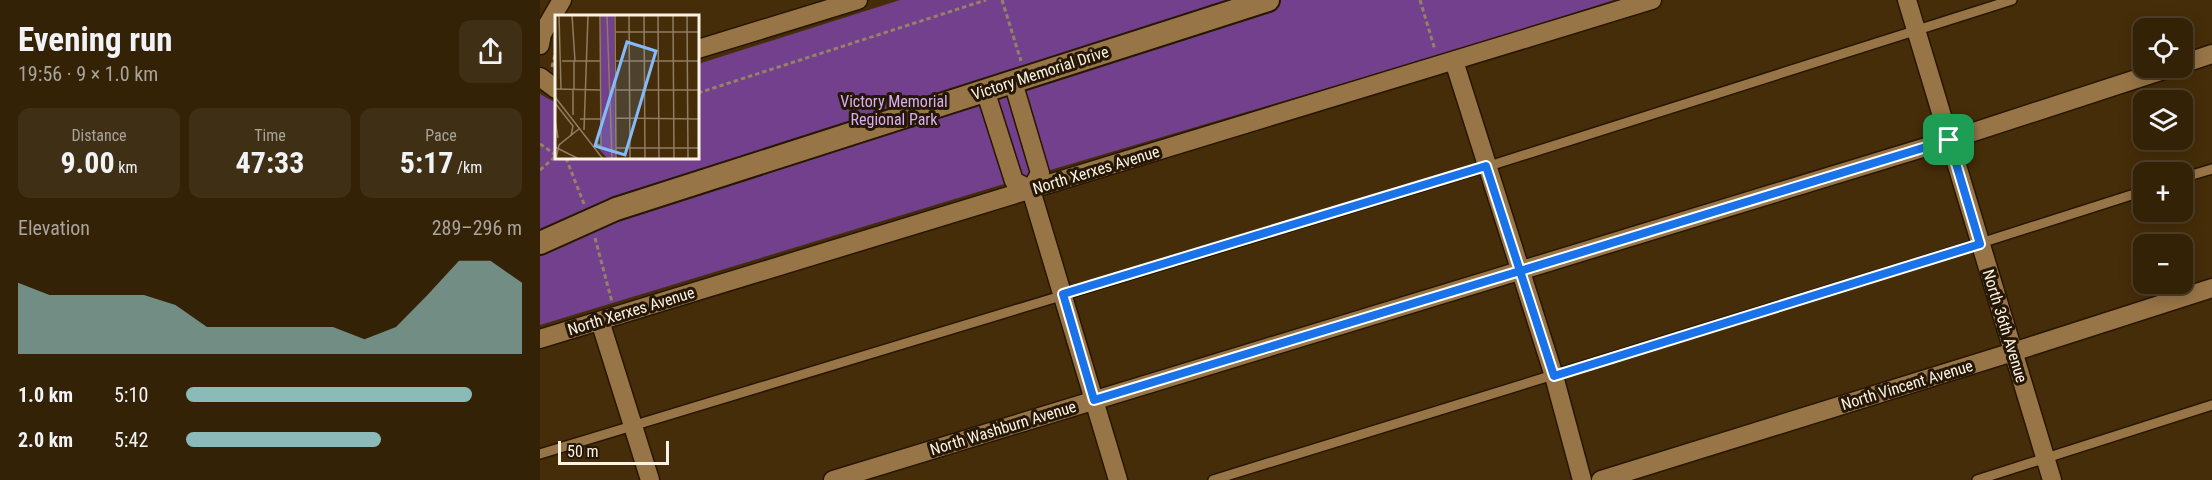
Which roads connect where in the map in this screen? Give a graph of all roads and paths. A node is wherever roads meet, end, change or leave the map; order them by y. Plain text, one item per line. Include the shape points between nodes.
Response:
1 (561, 0) edge
2 (858, 0) edge
3 (986, 0) edge
4 (1002, 0) edge
5 (1268, 0) edge
6 (1420, 0) edge
7 (1652, 0) edge
8 (1907, 0) edge
9 (2012, 0) edge
10 (1916, 31) junction
11 (540, 45) edge
12 (699, 49) edge
13 (555, 51) edge
14 (2212, 54) edge
15 (1446, 59) junction
16 (2193, 60) edge
17 (546, 73) edge
18 (1018, 75) junction
19 (2139, 78) edge
20 (555, 87) edge
21 (985, 90) junction
22 (699, 93) edge
23 (1949, 140) junction
24 (540, 144) edge
25 (555, 154) edge
26 (555, 156) edge
27 (566, 159) edge
28 (1486, 166) junction
29 (2212, 169) edge
30 (540, 170) edge
31 (2193, 175) edge
32 (1031, 190) junction
33 (2133, 195) edge
34 (586, 209) dead end
35 (592, 229) dead end
36 (540, 243) edge
37 (1980, 244) junction
38 (1520, 271) junction
39 (2212, 288) edge
40 (1063, 294) junction
41 (613, 308) dead end
42 (600, 321) junction
43 (540, 339) edge
44 (2013, 352) junction
45 (1554, 376) junction
46 (1094, 400) junction
47 (2212, 405) edge
48 (633, 426) junction
49 (540, 454) edge
50 (2045, 459) junction
51 (650, 480) edge
52 (833, 480) edge
53 (1118, 480) edge
54 (1213, 480) edge
55 (1582, 480) edge
56 (1601, 480) edge
57 (1977, 480) edge
58 (2052, 480) edge

1 - 11 street
2 - 12 street
3 - 22 path
4 - 18 path
5 - 18 street, Victory Memorial Drive
6 - 15 path
7 - 15 street, North Xerxes Avenue
8 - 10 street, North 36th Avenue
9 - 10 lane
10 - 23 street, North 36th Avenue
10 - 28 lane
13 - 17 path
14 - 16 street
15 - 28 street
15 - 32 street, North Xerxes Avenue
17 - 20 street
18 - 21 street, Victory Memorial Drive
18 - 32 street via 1040,173
19 - 23 street, North Washburn Avenue
21 - 32 street via 1014,182
21 - 36 street, Victory Memorial Drive via 616,209
23 - 37 street, North 36th Avenue
23 - 38 street, North Washburn Avenue
24 - 25 path
26 - 30 path
27 - 34 path
28 - 38 street
28 - 40 lane
29 - 31 lane
32 - 40 street
32 - 42 street, North Xerxes Avenue
33 - 37 lane
35 - 41 path
37 - 44 street, North 36th Avenue
37 - 45 lane
38 - 45 street
38 - 46 street, North Washburn Avenue
39 - 44 street, North Vincent Avenue
40 - 46 street
40 - 48 lane
42 - 43 street, North Xerxes Avenue
42 - 48 street
44 - 50 street, North 36th Avenue
44 - 56 street, North Vincent Avenue
45 - 54 lane
45 - 55 street
46 - 52 street, North Washburn Avenue
46 - 53 street
47 - 50 lane
48 - 49 lane
48 - 51 street
50 - 57 lane
50 - 58 street, North 36th Avenue

